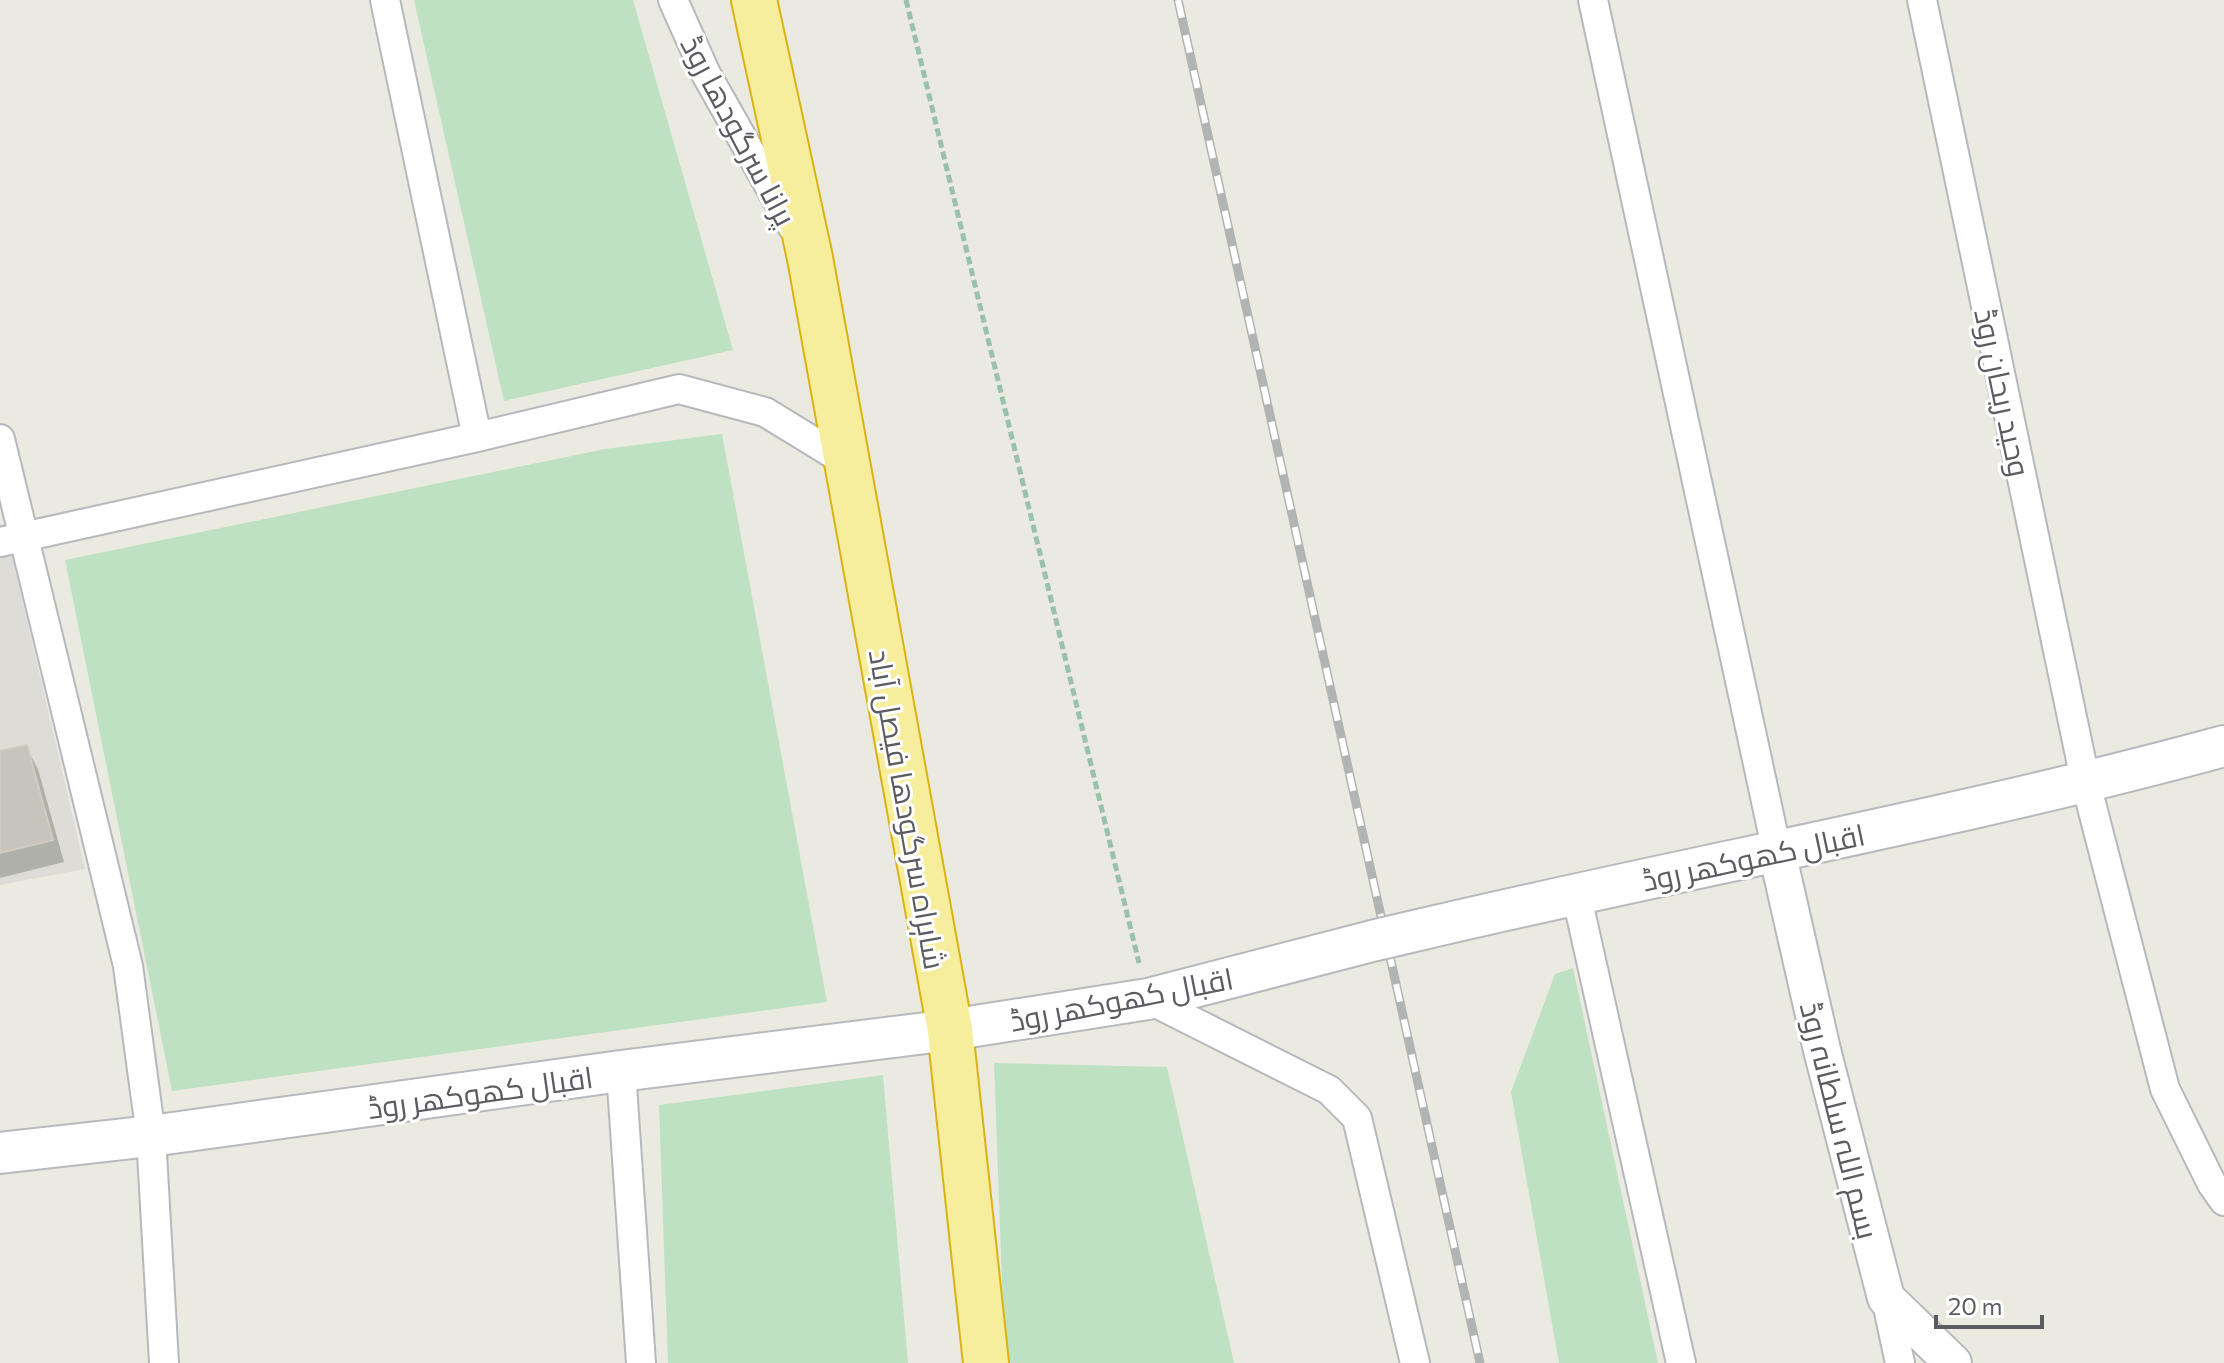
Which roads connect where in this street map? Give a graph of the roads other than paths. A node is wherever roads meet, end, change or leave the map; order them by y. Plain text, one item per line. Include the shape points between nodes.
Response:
1 (385, 0) edge
2 (673, 0) edge
3 (724, 0) edge
4 (754, 0) edge
5 (1593, 0) edge
6 (1922, 0) edge
7 (810, 258) junction
8 (477, 437) junction
9 (0, 439) edge
10 (845, 461) junction
11 (11, 540) edge
12 (2224, 746) edge
13 (2086, 784) junction
14 (1777, 852) junction
15 (1576, 893) junction
16 (1148, 999) junction
17 (950, 1030) junction
18 (621, 1071) junction
19 (151, 1136) junction
20 (0, 1153) edge
21 (2224, 1201) edge
22 (1886, 1298) junction
23 (164, 1363) edge
24 (641, 1363) edge
25 (986, 1363) edge
26 (1415, 1363) edge
27 (1681, 1363) edge
28 (1900, 1363) edge
29 (1953, 1363) edge

1 - 8 street
2 - 7 street, پرانا سرگودھا روڈ via 706,74
3 - 7 highway
4 - 7 highway
5 - 14 street
6 - 13 street, وحید ریحان روڈ
7 - 10 highway, شاہراہ سرگودھا فیصل آباد
8 - 10 street via 679,389 765,412
8 - 11 street
9 - 11 street
10 - 17 highway, شاہراہ سرگودھا فیصل آباد
11 - 19 street via 128,966
12 - 13 main road, اقبال کھوکھر روڈ
13 - 14 main road, اقبال کھوکھر روڈ
13 - 21 street, وحید ریحان روڈ via 2165,1089
14 - 15 main road, اقبال کھوکھر روڈ
14 - 22 street, بسم اللہ سلطانہ روڈ
15 - 16 main road, اقبال کھوکھر روڈ, bridge
15 - 27 street
16 - 17 main road, اقبال کھوکھر روڈ
16 - 26 street via 1329,1090 1357,1118
17 - 18 main road, اقبال کھوکھر روڈ
17 - 25 highway, شاہراہ سرگودھا فیصل آباد
18 - 19 main road, اقبال کھوکھر روڈ
18 - 24 street
19 - 20 main road, اقبال کھوکھر روڈ
19 - 23 street
22 - 28 street
22 - 29 street

